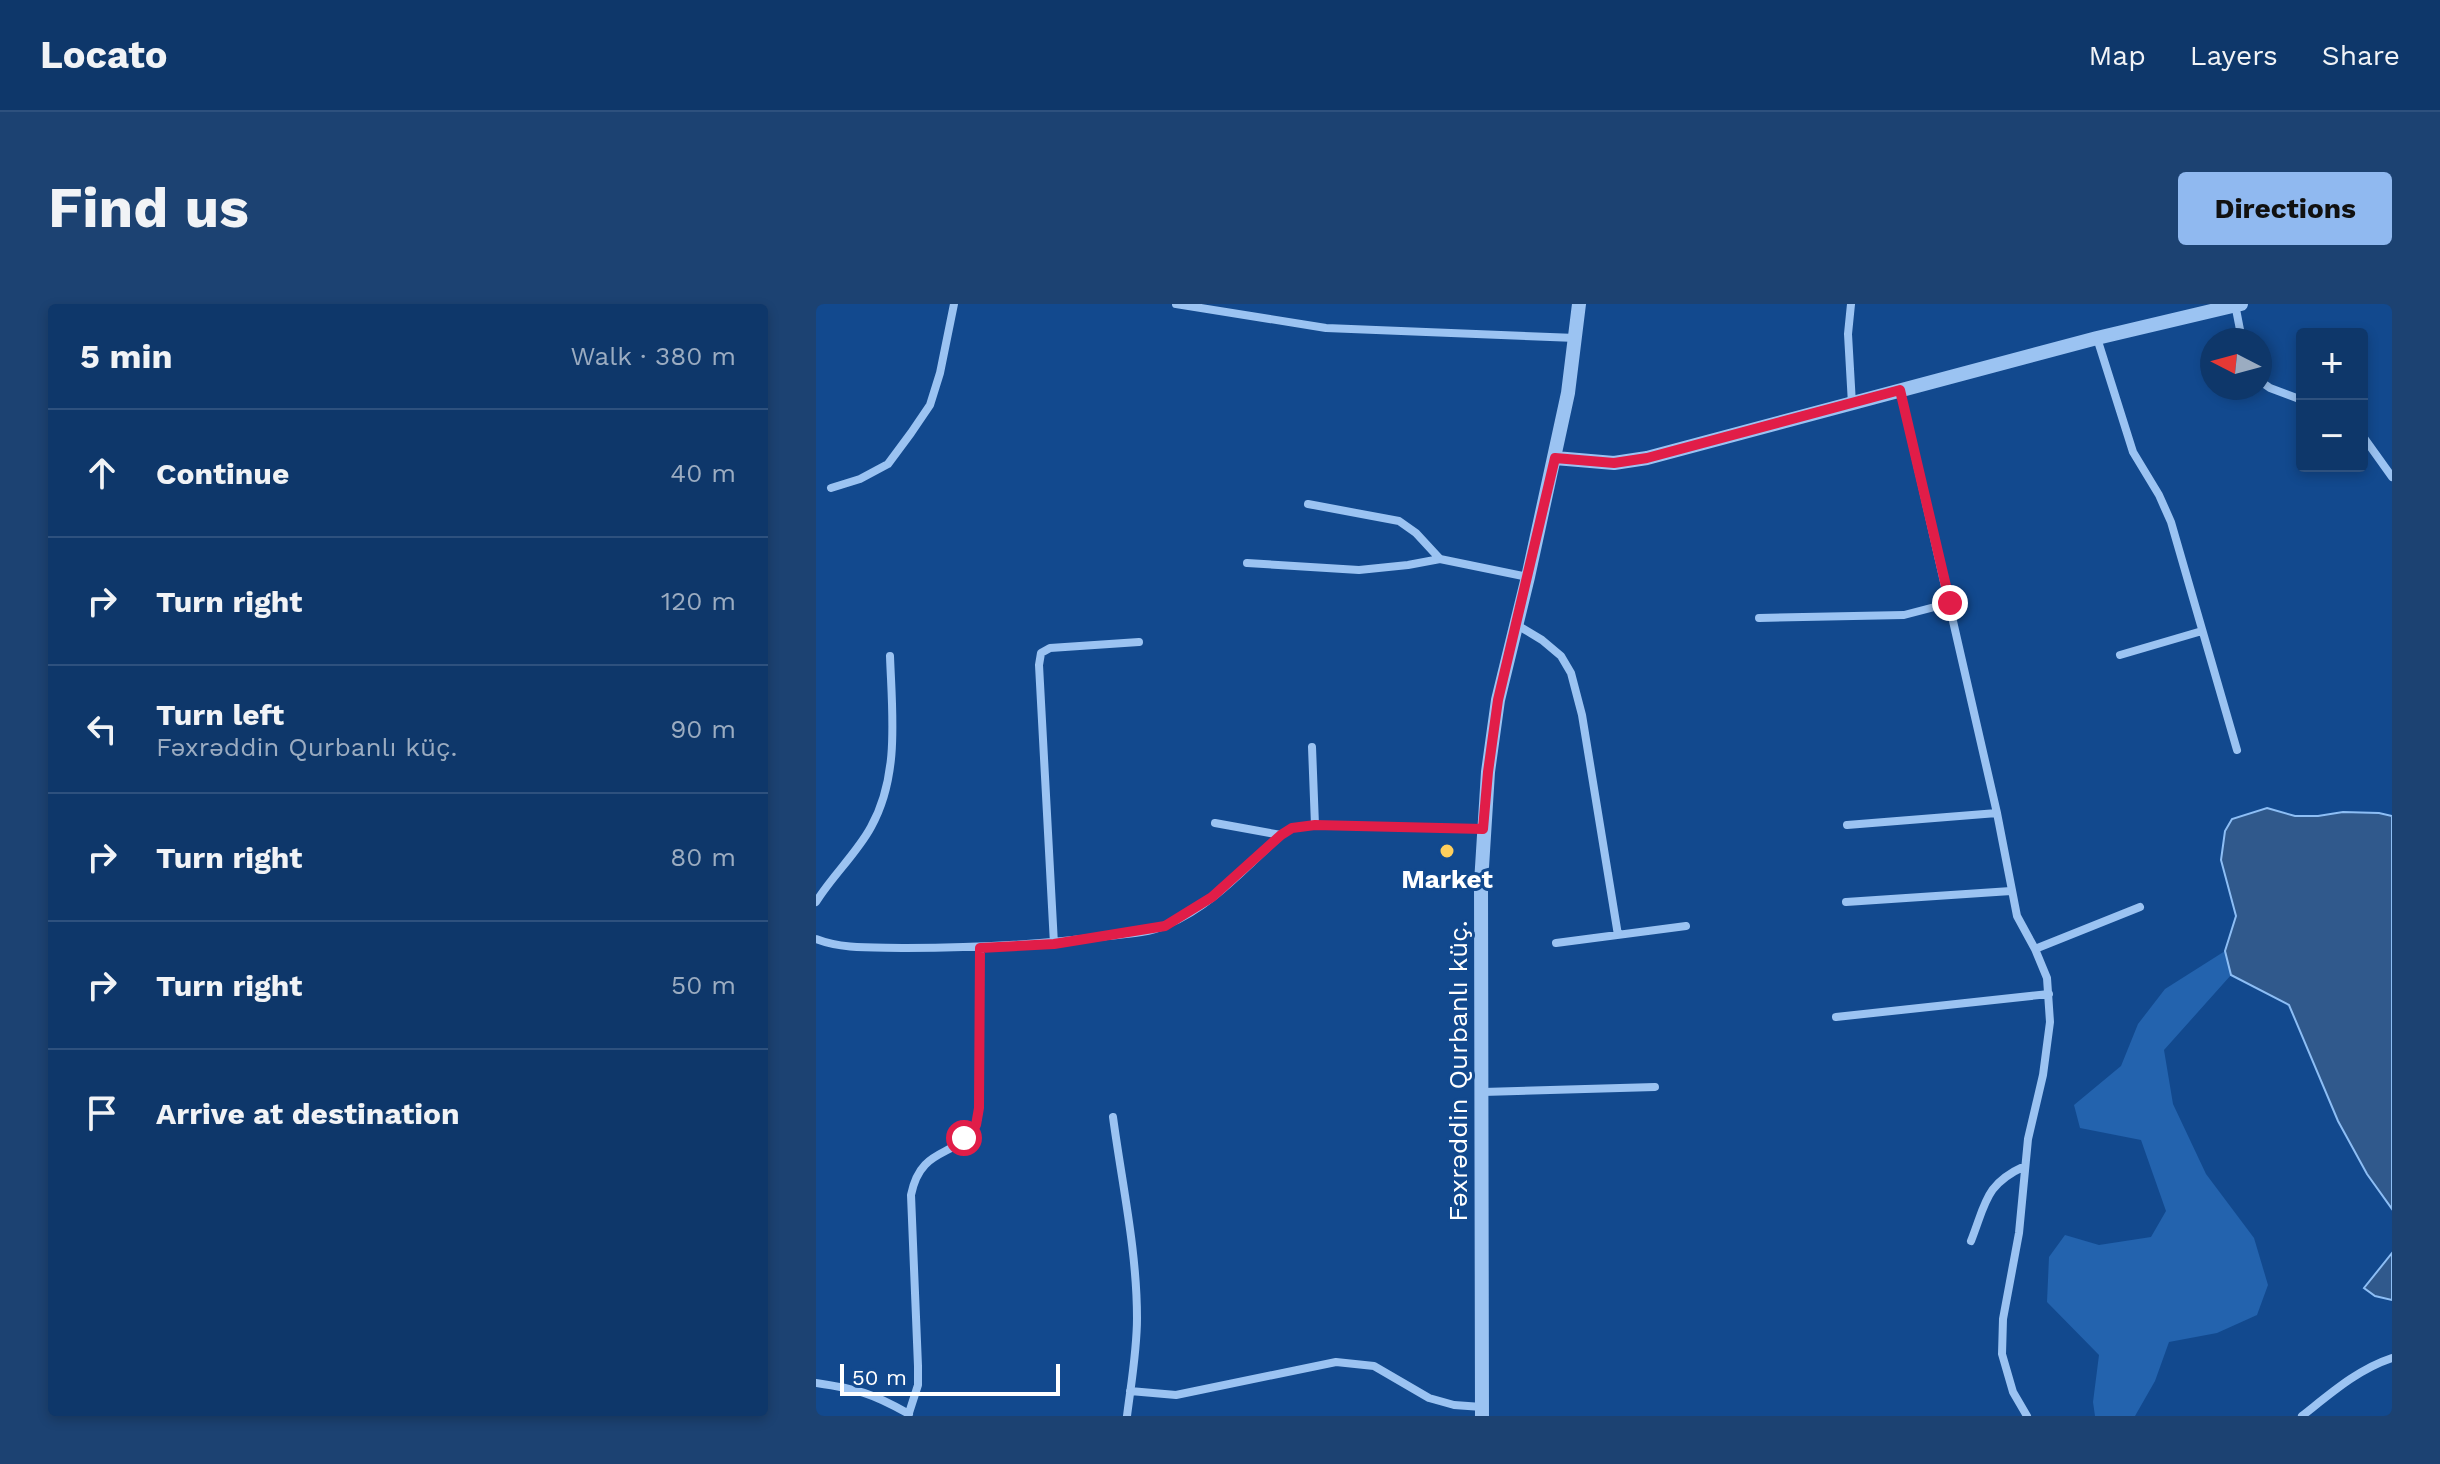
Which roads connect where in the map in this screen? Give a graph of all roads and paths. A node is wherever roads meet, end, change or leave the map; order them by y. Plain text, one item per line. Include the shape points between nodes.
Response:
1 (954, 304) edge
2 (1176, 304) edge
3 (1579, 304) edge
4 (1851, 304) edge
5 (2237, 305) edge
6 (2240, 328) edge
7 (1576, 338) junction
8 (2097, 338) junction
9 (2272, 389) edge
10 (1900, 390) junction
11 (2296, 398) edge
12 (1852, 404) junction
13 (2368, 443) edge
14 (1555, 458) junction
15 (2392, 477) edge
16 (831, 488) dead end
17 (1308, 504) dead end
18 (1440, 559) junction
19 (1247, 563) dead end
20 (1528, 577) junction
21 (1950, 603) junction
22 (1759, 618) dead end
23 (1517, 625) junction
24 (2202, 631) junction
25 (1139, 642) dead end
26 (2120, 655) dead end
27 (890, 656) dead end
28 (1312, 747) dead end
29 (2237, 750) dead end
30 (1997, 813) junction
31 (1215, 823) dead end
32 (1315, 825) junction
33 (1847, 825) dead end
34 (1483, 829) junction
35 (1281, 835) junction
36 (2011, 891) junction
37 (816, 902) edge
38 (1846, 902) dead end
39 (2140, 907) dead end
40 (1686, 926) dead end
41 (1618, 935) junction
42 (816, 939) edge
43 (1556, 943) dead end
44 (1054, 944) junction
45 (980, 948) junction
46 (2035, 949) junction
47 (2049, 994) junction
48 (1836, 1017) dead end
49 (1655, 1087) dead end
50 (1483, 1092) junction
51 (1113, 1117) dead end
52 (2025, 1166) junction
53 (1971, 1241) dead end
54 (2392, 1358) edge
55 (816, 1383) edge
56 (1130, 1391) junction
57 (1482, 1412) edge
58 (908, 1415) edge
59 (1127, 1416) edge
60 (2027, 1416) edge
61 (2302, 1416) edge

1 - 16 street via 930,405 888,464
2 - 7 street via 1326,328
3 - 7 street, Fəxrəddin Qurbanlı küç.
4 - 12 street
5 - 6 street
5 - 8 street
7 - 14 street, Fəxrəddin Qurbanlı küç.
8 - 10 street
8 - 24 street via 2133,452 2171,522
9 - 11 street
10 - 12 street
10 - 21 street
12 - 14 street via 1647,458 1614,463
13 - 15 street
14 - 20 street, Fəxrəddin Qurbanlı küç.
17 - 18 street via 1399,521
18 - 19 street via 1359,570
18 - 20 street
20 - 23 street, Fəxrəddin Qurbanlı küç.
21 - 22 street via 1904,615
21 - 30 street
23 - 34 street, Fəxrəddin Qurbanlı küç. via 1498,700
23 - 41 street via 1561,656 1571,673
24 - 26 street
24 - 29 street
25 - 44 street via 1041,653
27 - 37 street via 891,763 881,806
28 - 32 street
30 - 33 street
30 - 36 street
31 - 35 street
32 - 34 street
32 - 35 street
34 - 50 street, Fəxrəddin Qurbanlı küç.
35 - 44 street via 1212,897 1165,926
36 - 38 street
36 - 46 street via 2017,916
39 - 46 street
40 - 41 street
41 - 43 street
42 - 45 street via 847,947
44 - 45 street
45 - 58 street via 976,1125 926,1162 911,1195 918,1385
46 - 47 street
47 - 48 street
47 - 52 street via 2043,1075
49 - 50 street
50 - 57 street, Fəxrəddin Qurbanlı küç.
51 - 56 street via 1137,1317
52 - 53 street via 1993,1186
52 - 60 street via 2002,1354 2013,1392
54 - 61 street via 2338,1387
55 - 58 street via 859,1389
56 - 57 street via 1176,1395 1354,1362 1374,1366 1429,1398
56 - 59 street

